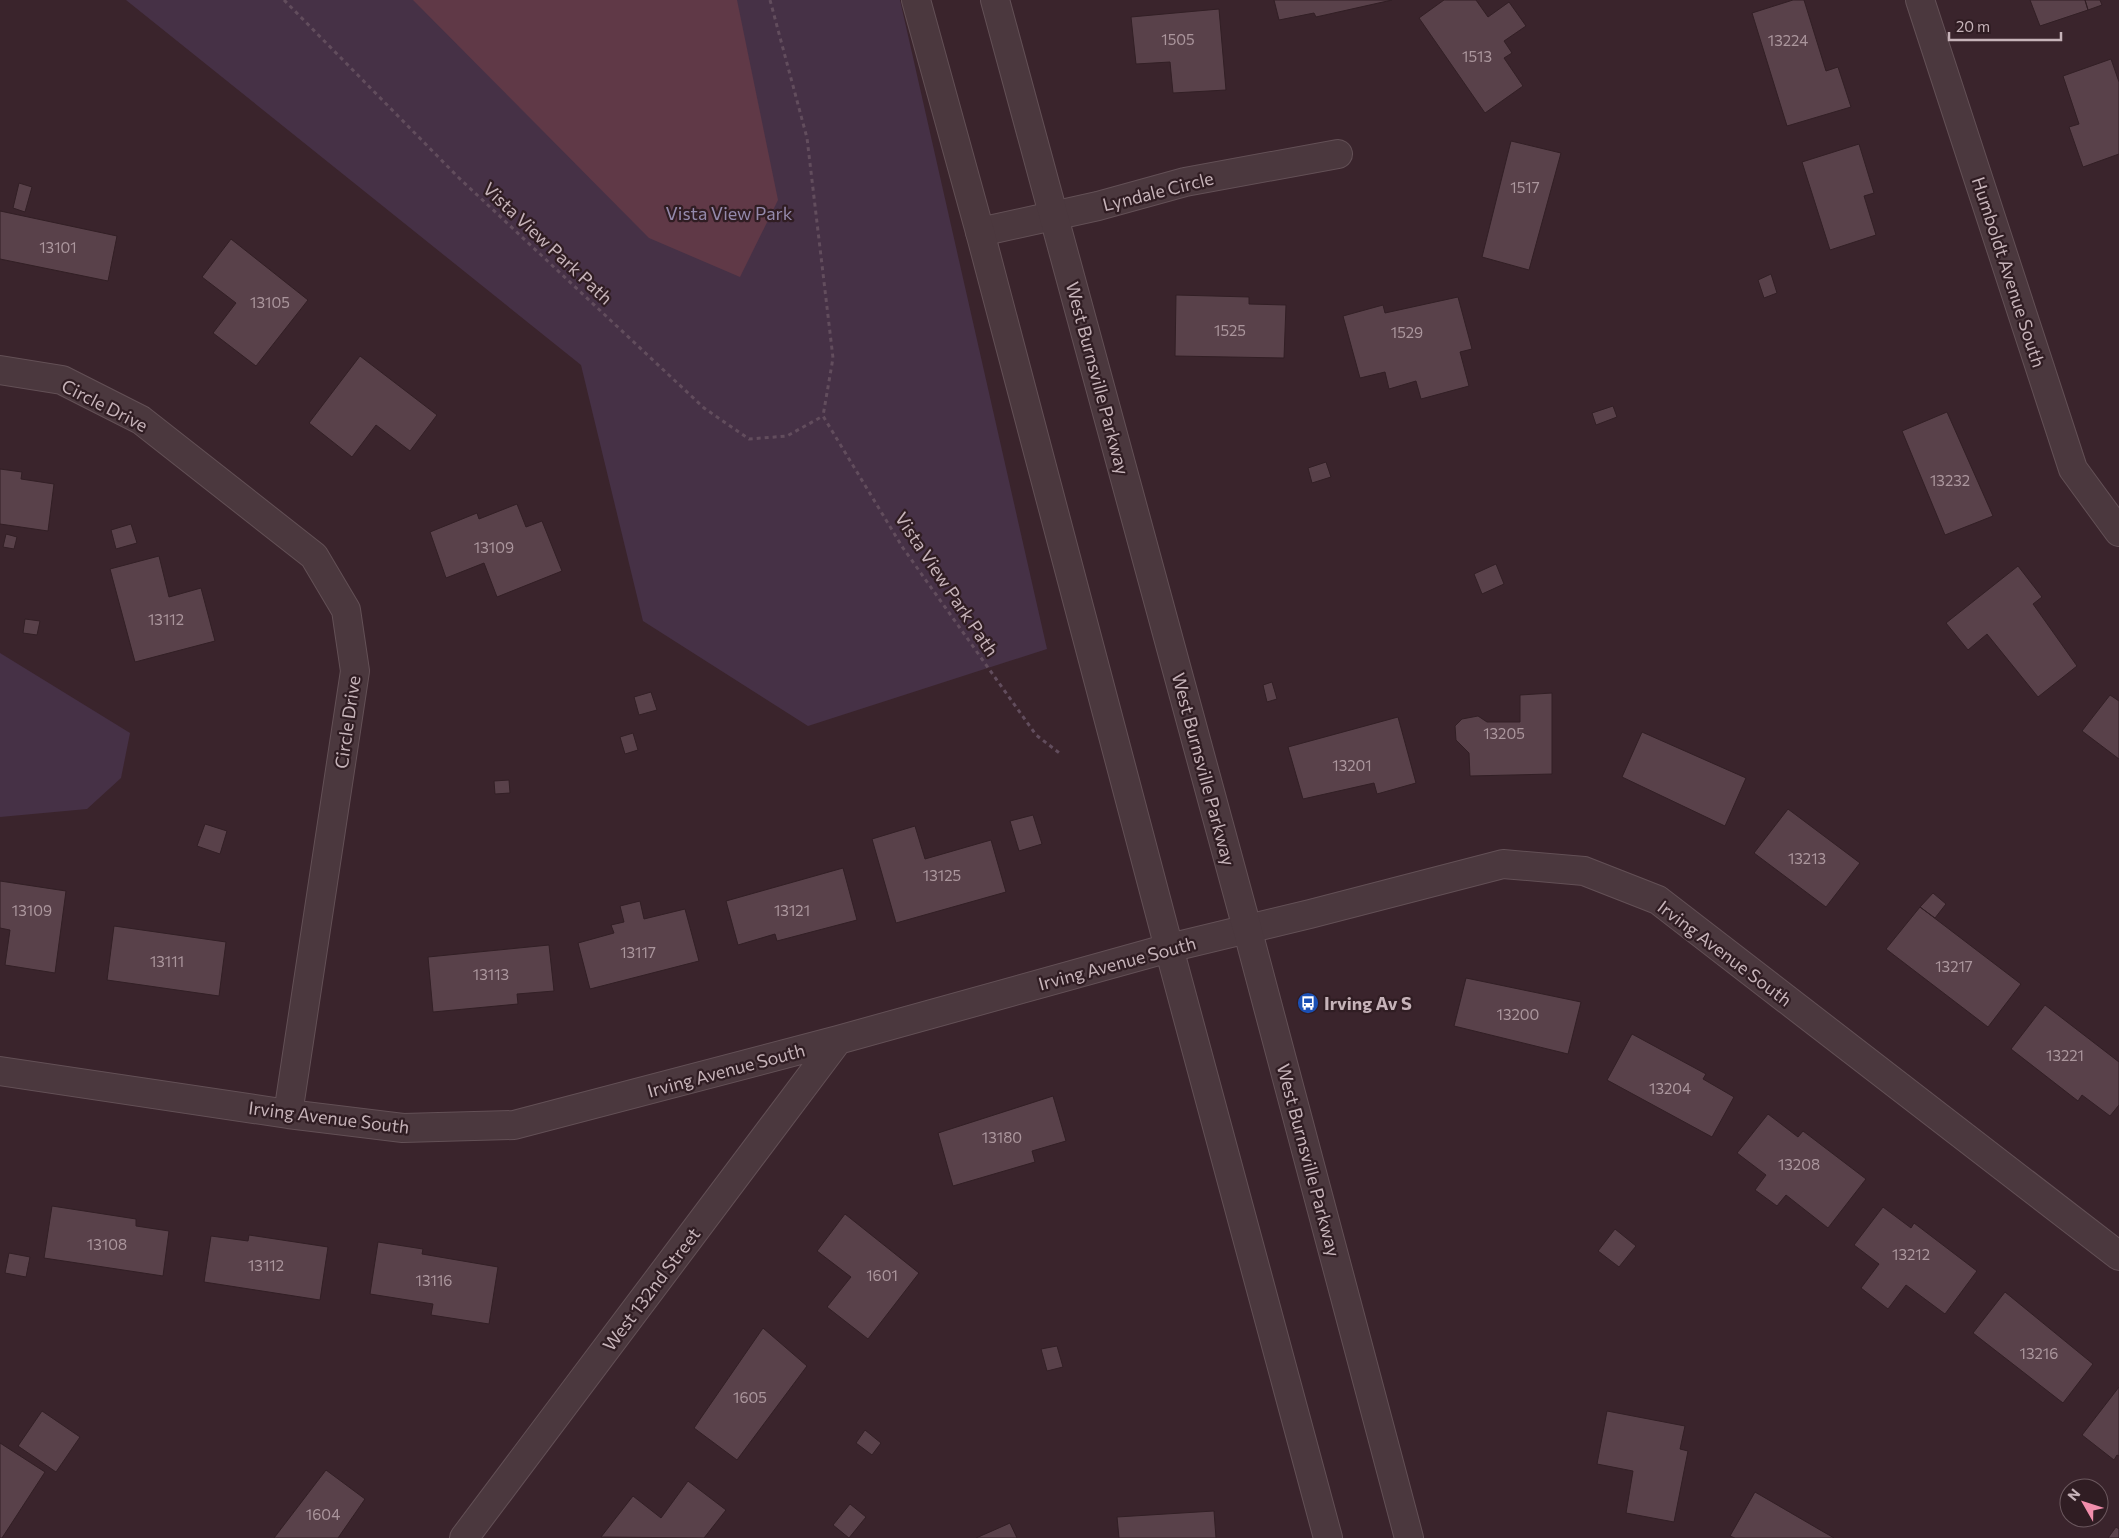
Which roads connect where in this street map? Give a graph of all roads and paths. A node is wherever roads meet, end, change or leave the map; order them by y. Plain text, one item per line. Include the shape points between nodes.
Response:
1 (284, 0) edge
2 (770, 0) edge
3 (916, 0) edge
4 (995, 0) edge
5 (1920, 0) edge
6 (1338, 154) dead end
7 (1054, 215) junction
8 (980, 232) junction
9 (0, 370) edge
10 (823, 416) junction
11 (2119, 532) edge
12 (1062, 754) dead end
13 (1247, 928) junction
14 (1169, 948) junction
15 (838, 1040) junction
16 (0, 1071) edge
17 (288, 1114) junction
18 (2119, 1256) edge
19 (464, 1538) edge
20 (1328, 1538) edge
21 (1409, 1538) edge

1 - 10 path, Vista View Park Path via 458,177 704,408 749,439 787,436
2 - 10 path via 807,138 832,358
3 - 8 street
4 - 7 street, West Burnsville Parkway
5 - 11 street, Humboldt Avenue South via 2073,468
6 - 7 street, Lyndale Circle via 1185,182
7 - 8 street, Lyndale Circle
7 - 13 street, West Burnsville Parkway
8 - 14 street
9 - 17 street, Circle Drive via 62,380 141,420 314,556 346,610 355,671
10 - 12 path, Vista View Park Path via 914,564 1036,735
13 - 14 street, Irving Avenue South
13 - 18 street, Irving Avenue South via 1503,864 1584,871 1658,900
13 - 21 street, West Burnsville Parkway
14 - 15 street, Irving Avenue South
14 - 20 street
15 - 17 street, Irving Avenue South via 514,1125 403,1128
15 - 19 street, West 132nd Street
16 - 17 street, Irving Avenue South

